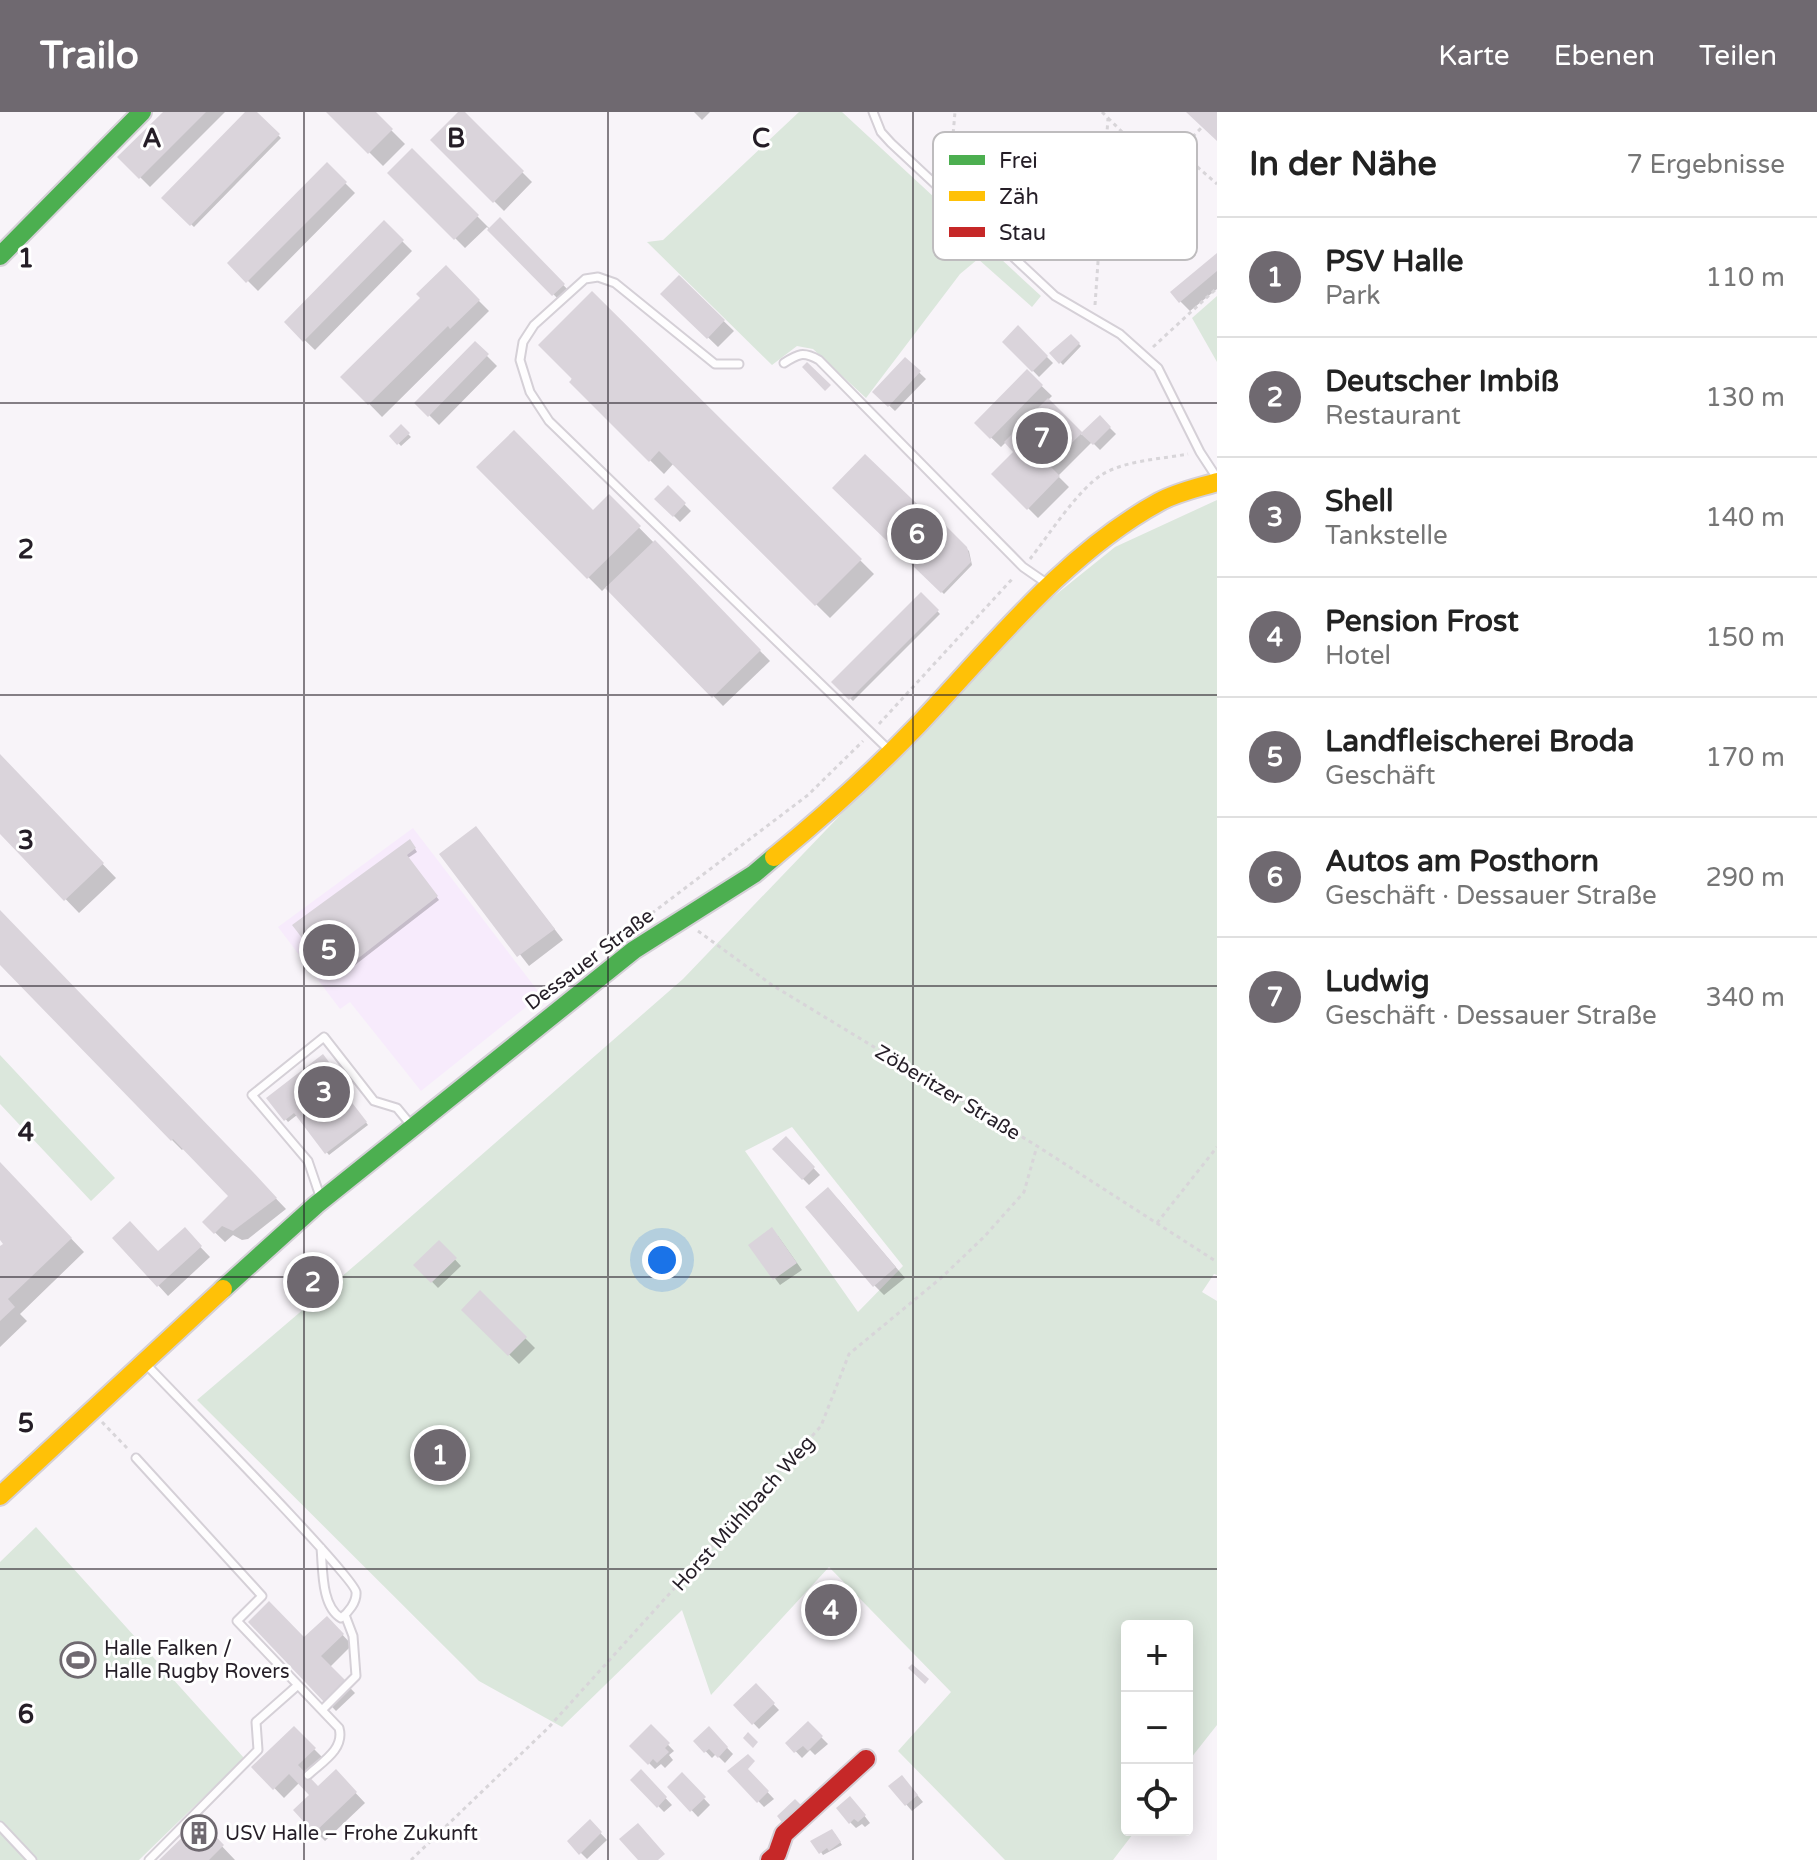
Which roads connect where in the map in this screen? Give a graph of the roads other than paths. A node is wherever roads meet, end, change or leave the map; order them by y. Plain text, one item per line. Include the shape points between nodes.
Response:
1 (142, 112) edge
2 (873, 112) edge
3 (933, 182) edge
4 (0, 256) edge
5 (1016, 260) edge
6 (784, 363) dead end
7 (739, 364) dead end
8 (1217, 480) edge
9 (1049, 585) junction
10 (890, 752) junction
11 (412, 1127) junction
12 (321, 1201) junction
13 (142, 1360) junction
14 (136, 1458) road end
15 (0, 1496) edge
16 (321, 1548) junction
17 (345, 1615) junction
18 (298, 1685) junction
19 (322, 1710) junction
20 (866, 1759) dead end
21 (308, 1775) dead end
22 (0, 1826) edge
23 (32, 1860) edge
24 (149, 1860) edge
25 (770, 1860) edge

1 - 4 main road
2 - 3 lane via 881,132
5 - 8 lane via 1055,296 1120,334 1158,368
6 - 9 lane via 800,353 819,360 1023,567
7 - 10 lane via 715,364 615,283 598,277 585,279 534,325 520,360 530,392 549,421
8 - 9 main road, Dessauer Straße via 1159,502
9 - 10 main road, Dessauer Straße
10 - 11 main road, Dessauer Straße via 754,874 609,969
11 - 12 main road, Dessauer Straße
11 - 12 lane via 397,1108 374,1101 324,1037 252,1095 308,1161
12 - 13 main road, Dessauer Straße
13 - 15 main road, Dessauer Straße
13 - 16 lane
14 - 18 lane via 262,1596 237,1621
16 - 17 lane via 327,1596 337,1617
16 - 17 lane via 356,1592
17 - 19 lane via 353,1636 356,1676
18 - 19 lane
18 - 24 lane via 256,1722 258,1750
19 - 21 lane via 339,1728 341,1740
20 - 25 main road via 784,1834
22 - 23 lane

